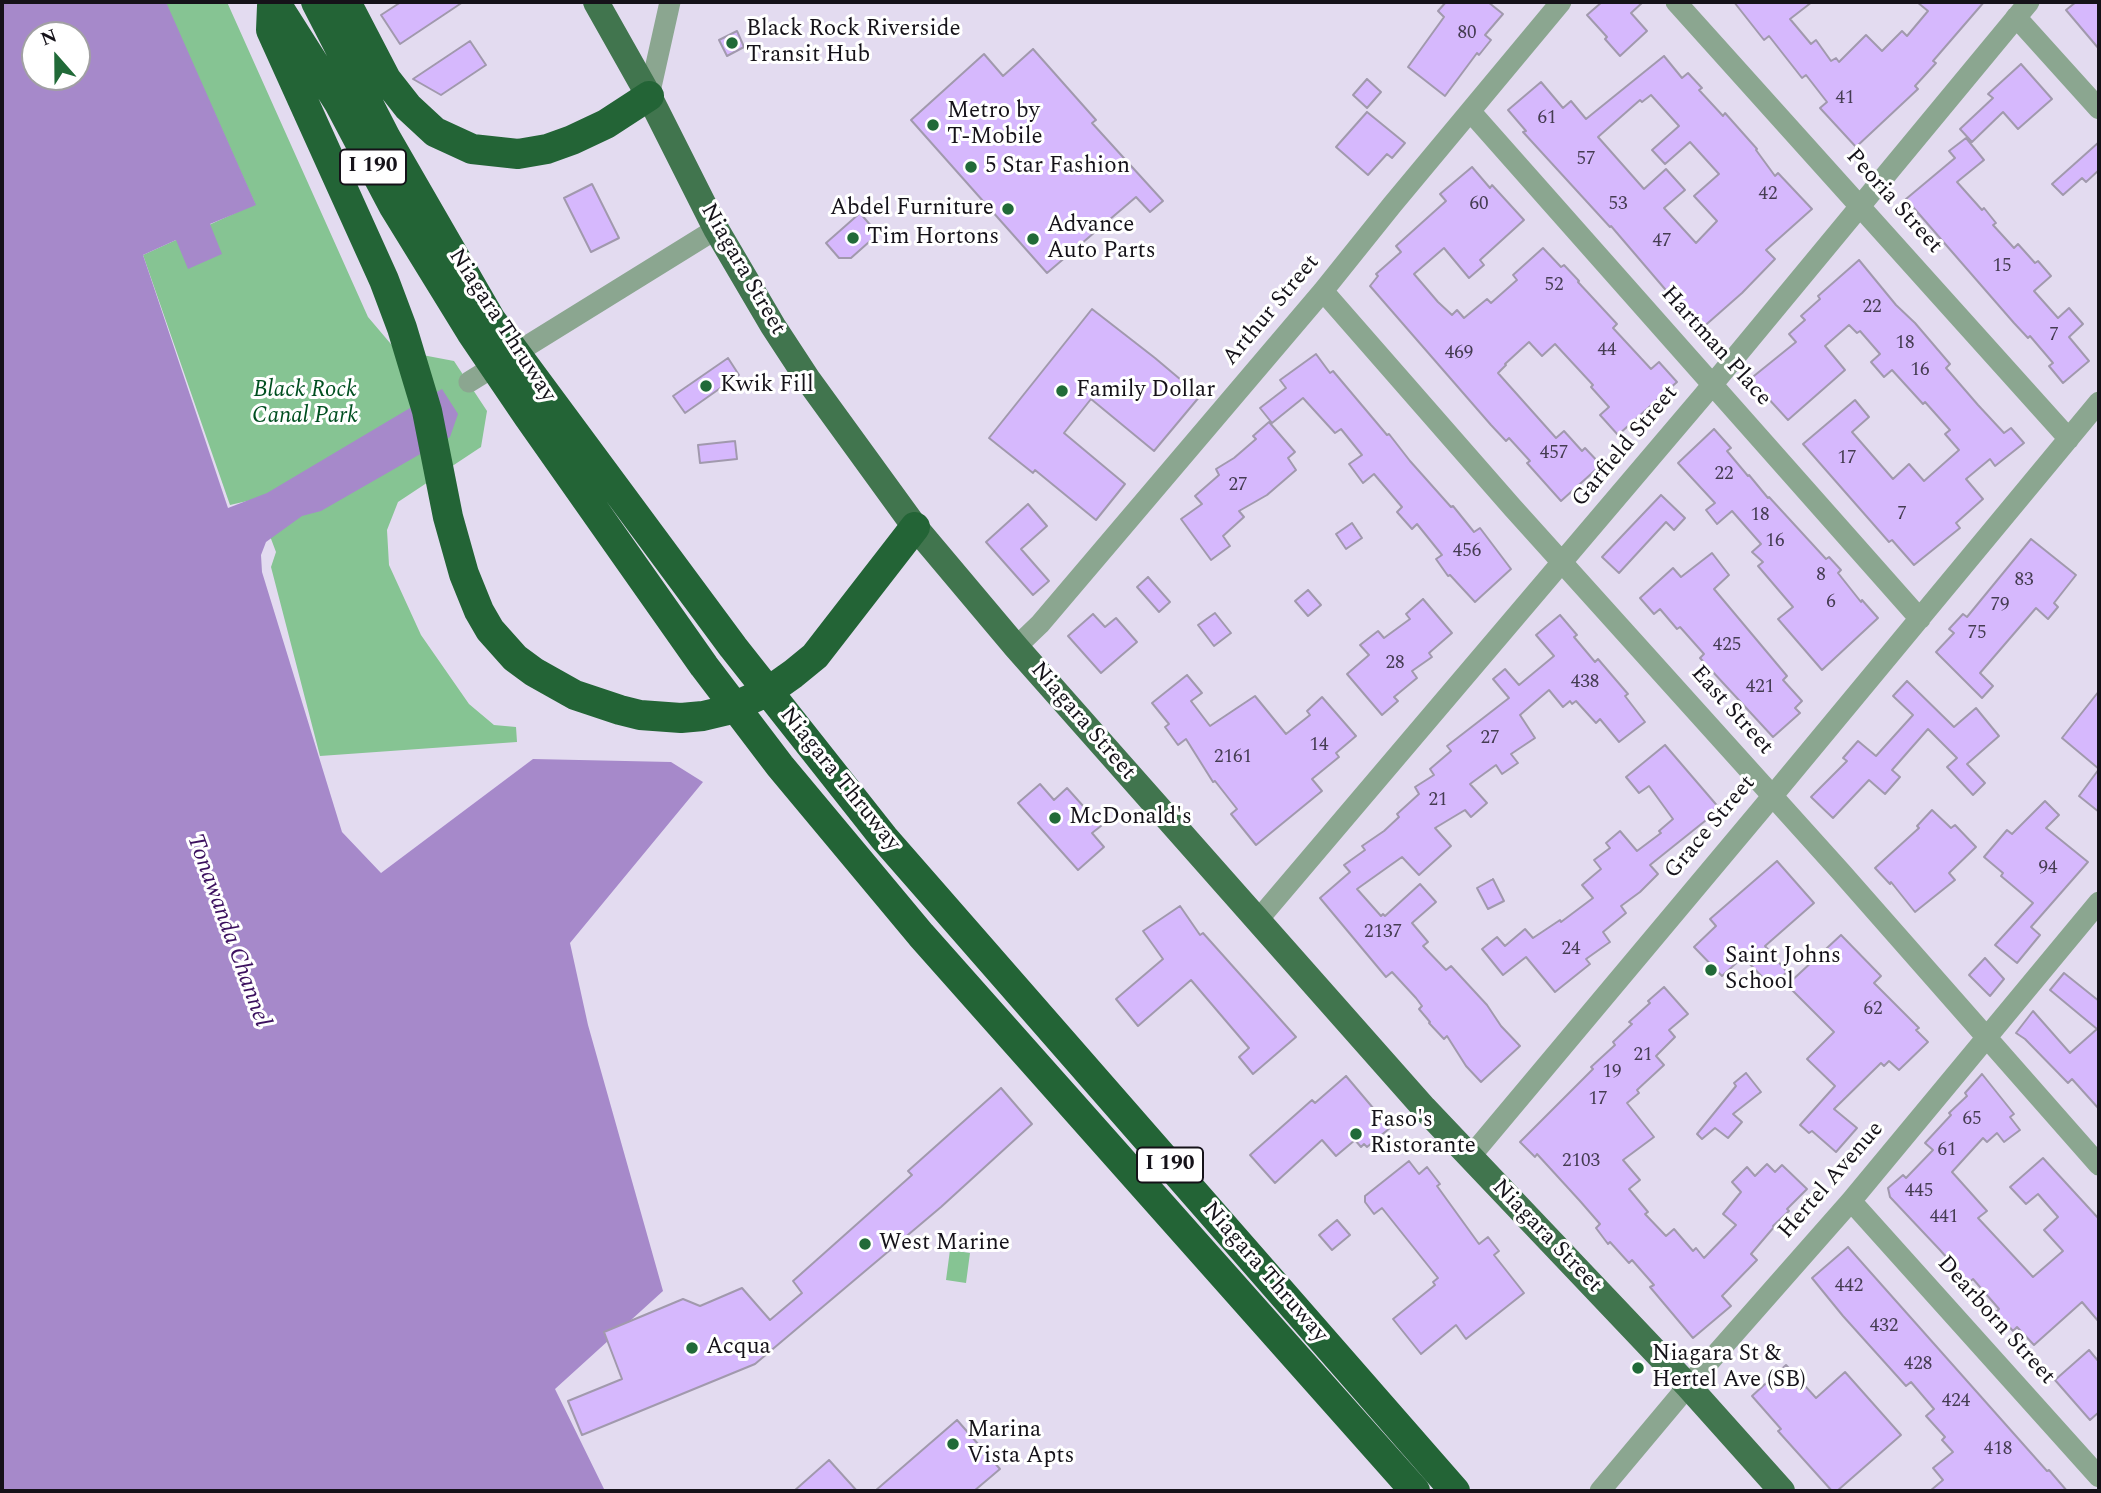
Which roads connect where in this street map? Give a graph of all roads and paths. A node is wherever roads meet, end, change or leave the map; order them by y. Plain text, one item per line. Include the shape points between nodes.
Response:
1 (274, 2) edge
2 (316, 2) edge
3 (346, 2) edge
4 (596, 2) edge
5 (670, 2) edge
6 (1561, 2) edge
7 (1676, 2) edge
8 (2022, 10) edge
9 (649, 96) junction
10 (2099, 110) edge
11 (1470, 111) junction
12 (1860, 205) junction
13 (716, 229) junction
14 (1324, 291) junction
15 (481, 326) junction
16 (469, 383) dead end
17 (1713, 384) junction
18 (2099, 402) edge
19 (538, 408) junction
20 (2069, 439) junction
21 (915, 527) junction
22 (1562, 563) junction
23 (1920, 619) junction
24 (1016, 647) junction
25 (1772, 797) junction
26 (2099, 902) edge
27 (1257, 921) junction
28 (1986, 1039) junction
29 (1470, 1157) junction
30 (2099, 1165) edge
31 (1851, 1201) junction
32 (1688, 1386) junction
33 (2099, 1477) edge
34 (1415, 1491) edge
35 (1455, 1491) edge
36 (1601, 1491) edge
37 (1782, 1491) edge

1 - 15 highway, Niagara Thruway / I 190 via 339,103 394,207
1 - 21 highway via 271,30 384,280 401,328 426,411 458,557 479,611 515,658 575,695 620,710 664,718 724,711 769,691 814,656
2 - 15 highway, Niagara Thruway / I 190
3 - 9 highway via 386,79 408,107 435,132 472,149 518,154 547,149 606,124
4 - 9 main road, Niagara Street
5 - 9 street
6 - 11 street, Arthur Street
7 - 12 street, Peoria Street
8 - 10 street
8 - 12 street, Garfield Street
9 - 13 main road, Niagara Street
11 - 14 street, Arthur Street
11 - 17 street, Hartman Place
12 - 17 street, Garfield Street
12 - 20 street, Peoria Street
13 - 16 street
13 - 21 main road, Niagara Street via 809,381
14 - 22 street, East Street
14 - 24 street, Arthur Street
15 - 19 highway, Niagara Thruway / I 190
17 - 22 street, Garfield Street
17 - 23 street, Hartman Place
18 - 20 street, Grace Street
19 - 34 highway, Niagara Thruway / I 190 via 704,666 780,766 921,935
19 - 35 highway, Niagara Thruway / I 190 via 884,838
20 - 23 street, Grace Street
21 - 24 main road, Niagara Street
22 - 25 street, East Street
22 - 27 street, Garfield Street
23 - 25 street, Grace Street
24 - 27 main road, Niagara Street
25 - 28 street, East Street
25 - 29 street, Grace Street
26 - 28 street, Hertel Avenue
27 - 29 main road, Niagara Street
28 - 30 street, East Street
28 - 31 street, Hertel Avenue
29 - 32 main road, Niagara Street
31 - 32 street, Hertel Avenue
31 - 33 street, Dearborn Street
32 - 36 street, Hertel Avenue
32 - 37 main road, Niagara Street

